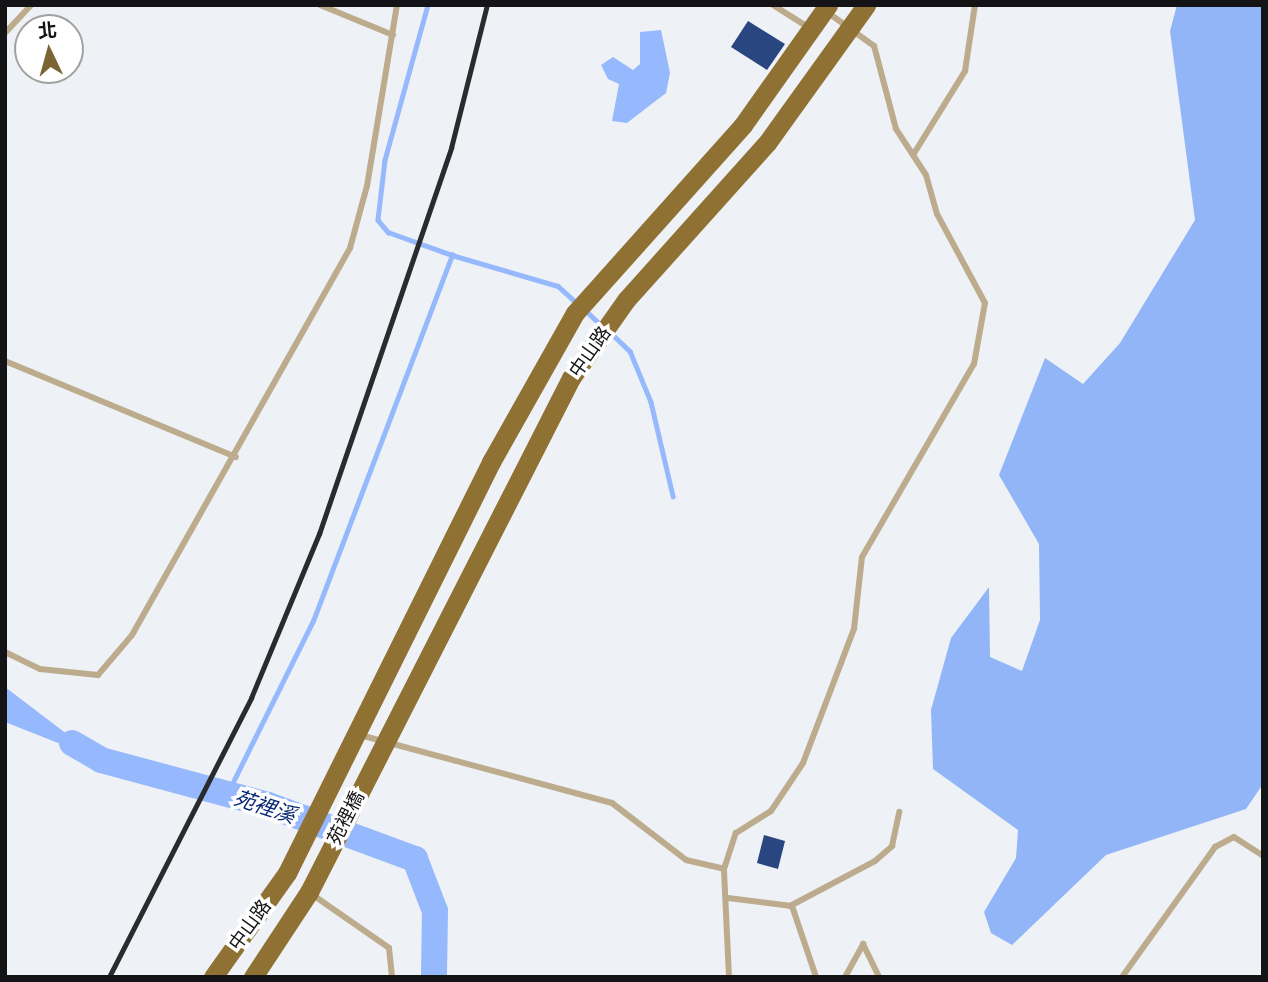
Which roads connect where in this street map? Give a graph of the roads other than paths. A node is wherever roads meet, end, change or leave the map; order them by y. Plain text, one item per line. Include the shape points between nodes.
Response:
1 (31, 5) edge
2 (320, 5) edge
3 (397, 5) edge
4 (773, 5) edge
5 (866, 5) edge
6 (975, 5) edge
7 (827, 8) edge
8 (813, 30) junction
9 (850, 30) junction
10 (5, 33) edge
11 (393, 35) junction
12 (743, 125) junction
13 (767, 143) junction
14 (913, 155) junction
15 (5, 361) edge
16 (236, 457) junction
17 (5, 652) edge
18 (354, 732) junction
19 (383, 744) junction
20 (899, 812) dead end
21 (1263, 856) edge
22 (724, 869) junction
23 (287, 873) joint
24 (309, 891) junction
25 (728, 898) junction
26 (790, 906) junction
27 (213, 977) edge
28 (253, 977) edge
29 (392, 977) edge
30 (729, 977) edge
31 (816, 977) edge
32 (845, 977) edge
33 (879, 977) edge
34 (1122, 977) edge

1 - 10 lane
2 - 11 lane
3 - 11 lane
4 - 8 lane
5 - 9 main road, 中山路
6 - 14 lane via 965,71
7 - 8 main road, 中山路
7 - 9 lane
8 - 12 main road, 中山路
9 - 13 main road, 中山路
9 - 14 lane via 874,46 896,129
11 - 16 lane via 367,186 350,248
12 - 13 main road
12 - 18 main road, 中山路 via 575,313 496,452
13 - 19 main road, 中山路 via 626,300 572,378
14 - 22 lane via 926,176 937,214 985,303 974,364 862,557 855,629 803,764 771,811 736,833
15 - 16 lane
16 - 17 lane via 132,635 98,675 40,669
18 - 19 lane
18 - 23 main road, 苑裡橋
19 - 22 lane via 612,803 686,860
19 - 24 main road, 苑裡橋
20 - 26 lane via 892,846
21 - 34 lane via 1234,837 1215,847
22 - 25 lane
23 - 27 main road, 中山路
24 - 28 main road, 中山路
24 - 29 lane via 389,948
25 - 26 lane
25 - 30 lane
26 - 31 lane
32 - 33 lane via 863,944

